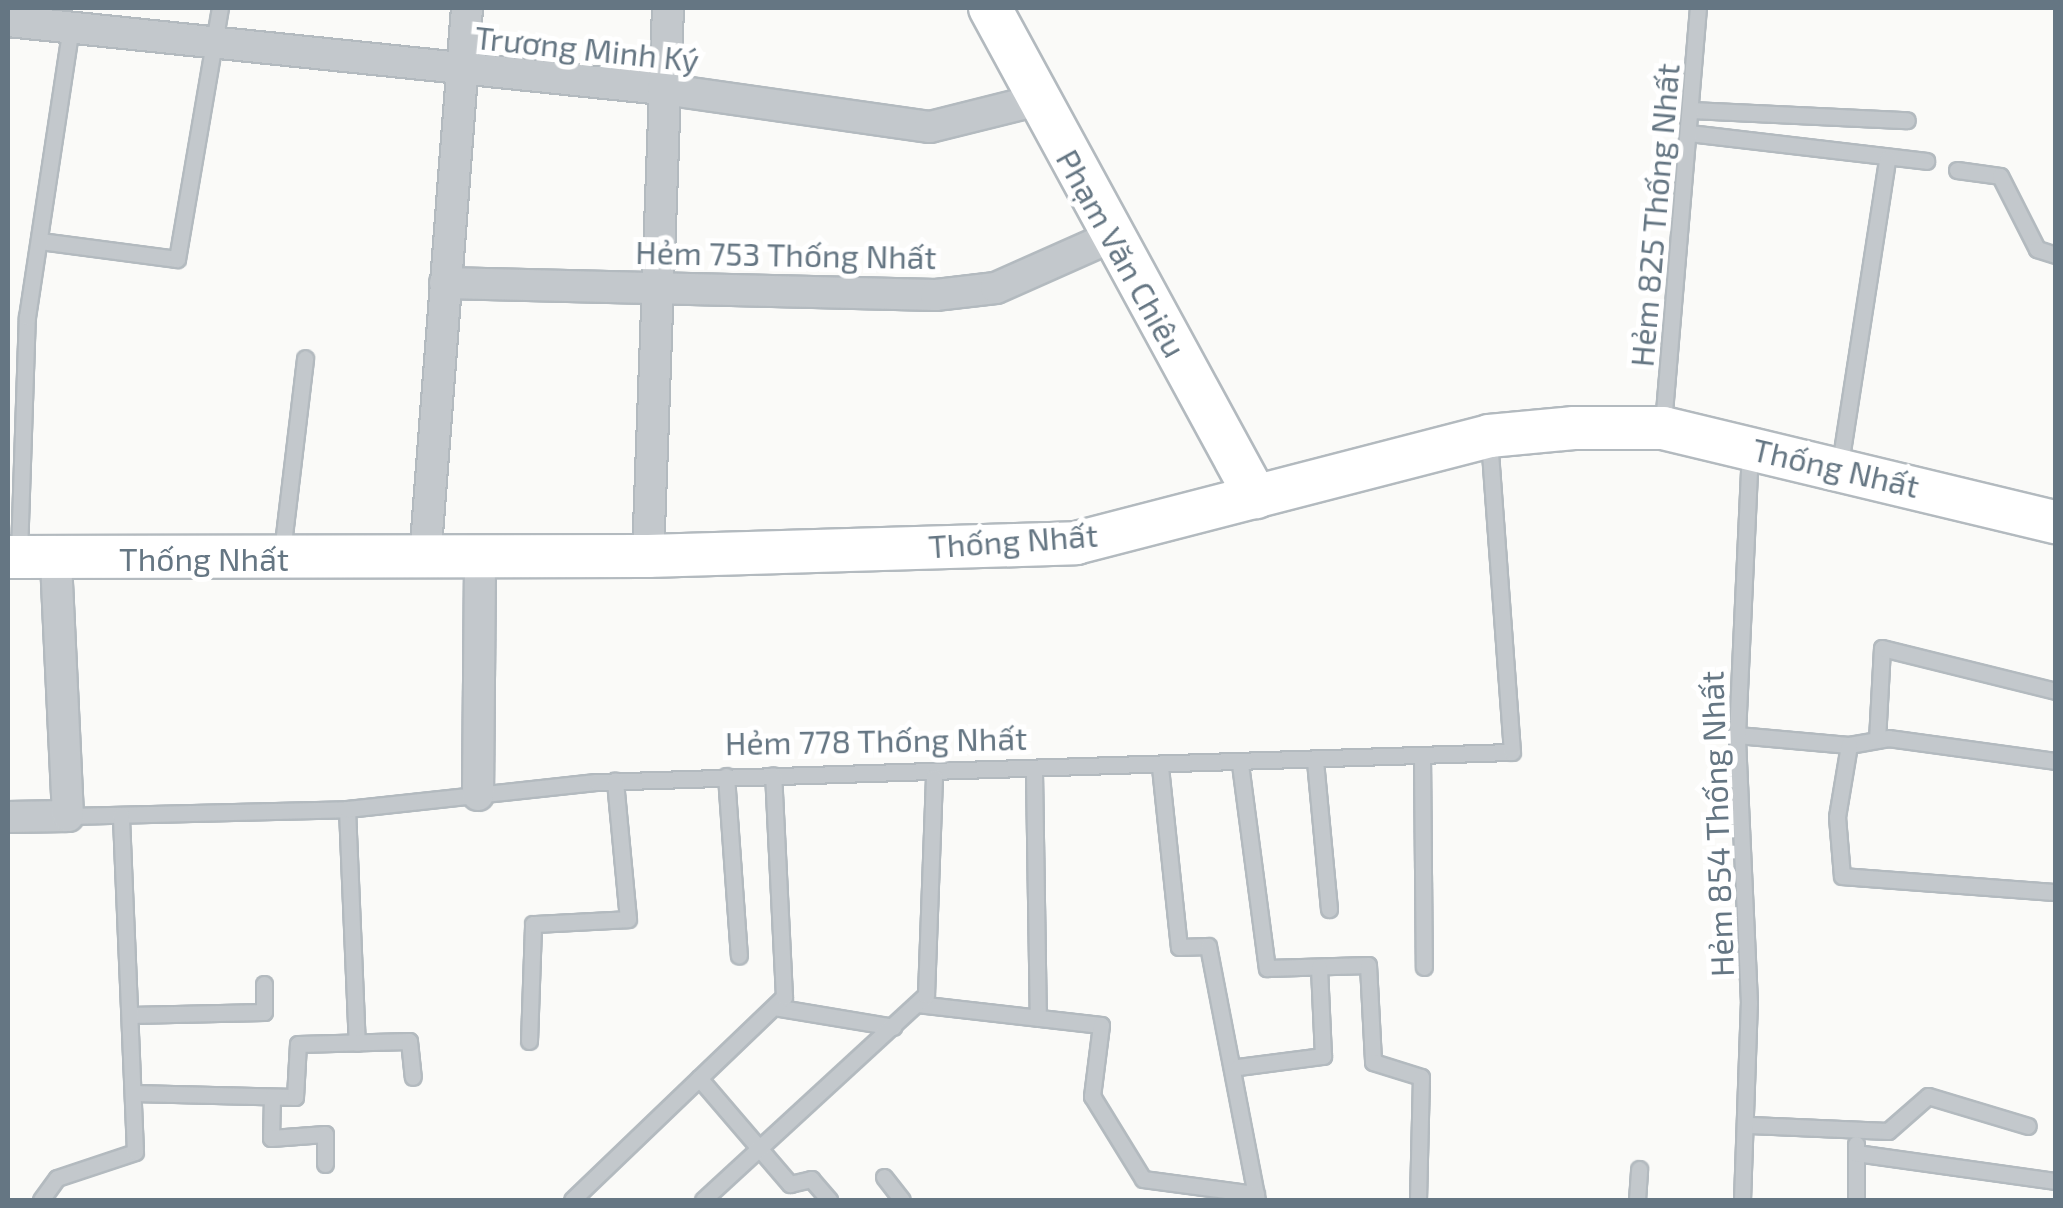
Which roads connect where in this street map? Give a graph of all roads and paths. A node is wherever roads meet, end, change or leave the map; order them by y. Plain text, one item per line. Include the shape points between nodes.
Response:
1 (220, 8) edge
2 (467, 8) edge
3 (668, 8) edge
4 (990, 8) edge
5 (1698, 8) edge
6 (8, 21) edge
7 (70, 31) junction
8 (214, 48) junction
9 (462, 71) junction
10 (663, 89) junction
11 (1038, 100) junction
12 (1691, 110) junction
13 (1907, 120) dead end
14 (1689, 133) junction
15 (1887, 159) junction
16 (1926, 162) dead end
17 (1957, 170) dead end
18 (1113, 236) junction
19 (40, 242) junction
20 (2056, 255) edge
21 (446, 283) junction
22 (660, 286) junction
23 (8, 317) edge
24 (27, 318) junction
25 (305, 358) dead end
26 (1663, 428) junction
27 (1489, 436) junction
28 (1750, 446) junction
29 (1840, 464) junction
30 (1256, 496) junction
31 (2056, 522) edge
32 (648, 556) junction
33 (27, 557) edge
34 (282, 558) junction
35 (480, 558) junction
36 (425, 559) junction
37 (2056, 691) edge
38 (1736, 735) junction
39 (1877, 740) junction
40 (1849, 745) junction
41 (1422, 756) junction
42 (1314, 761) junction
43 (2056, 762) edge
44 (1240, 764) junction
45 (1160, 767) junction
46 (1034, 773) junction
47 (773, 775) junction
48 (726, 776) junction
49 (934, 777) junction
50 (615, 781) junction
51 (478, 794) junction
52 (348, 808) junction
53 (121, 815) junction
54 (68, 816) junction
55 (8, 817) edge
56 (2056, 892) edge
57 (1329, 909) dead end
58 (739, 956) dead end
59 (1424, 966) dead end
60 (1319, 967) junction
61 (264, 984) dead end
62 (917, 1004) junction
63 (774, 1006) junction
64 (130, 1015) junction
65 (1038, 1018) junction
66 (893, 1026) junction
67 (530, 1041) dead end
68 (357, 1043) junction
69 (1238, 1067) junction
70 (413, 1077) dead end
71 (700, 1078) junction
72 (133, 1093) junction
73 (272, 1097) junction
74 (1750, 1126) junction
75 (2028, 1126) dead end
76 (1856, 1130) junction
77 (760, 1148) junction
78 (1856, 1153) junction
79 (325, 1164) dead end
80 (1639, 1170) dead end
81 (884, 1178) dead end
82 (2056, 1181) edge
83 (1256, 1197) edge
84 (41, 1200) edge
85 (572, 1200) edge
86 (703, 1200) edge
87 (829, 1200) edge
88 (902, 1200) edge
89 (1418, 1200) edge
90 (1637, 1200) edge
91 (1742, 1200) edge
92 (1856, 1200) edge

1 - 8 lane
2 - 9 street
3 - 10 street
4 - 11 main road, Phạm Văn Chiêu
5 - 12 lane, Hẻm 825 Thống Nhất
6 - 7 street, Trương Minh Ký
7 - 8 street, Trương Minh Ký
7 - 19 lane
8 - 9 street, Trương Minh Ký
8 - 19 lane via 176,259
9 - 10 street, Trương Minh Ký
9 - 21 street
10 - 11 street, Trương Minh Ký via 930,126
10 - 22 street
11 - 18 main road, Phạm Văn Chiêu
12 - 13 lane
12 - 14 lane, Hẻm 825 Thống Nhất
14 - 15 lane
14 - 26 lane, Hẻm 825 Thống Nhất
15 - 16 lane
15 - 29 lane
17 - 20 lane via 2000,176 2037,248
18 - 22 street, Hẻm 753 Thống Nhất via 996,288 936,295
18 - 30 main road, Phạm Văn Chiêu
19 - 24 lane
21 - 22 street, Hẻm 753 Thống Nhất
21 - 36 street
22 - 32 street
23 - 24 lane
24 - 33 lane
25 - 34 lane
26 - 27 main road, Thống Nhất
26 - 28 main road, Thống Nhất
27 - 30 main road, Thống Nhất
27 - 41 lane, Hẻm 778 Thống Nhất via 1512,752
28 - 29 main road, Thống Nhất
28 - 38 lane, Hẻm 854 Thống Nhất
29 - 31 main road, Thống Nhất
30 - 32 main road, Thống Nhất via 1076,543
32 - 35 main road, Thống Nhất
33 - 34 main road, Thống Nhất
33 - 54 street
34 - 36 main road, Thống Nhất
35 - 36 main road, Thống Nhất
35 - 51 street
37 - 39 lane via 1882,648
38 - 40 lane
38 - 74 lane, Hẻm 854 Thống Nhất
39 - 40 lane
39 - 43 lane
40 - 56 lane via 1837,816 1842,876
41 - 42 lane, Hẻm 778 Thống Nhất
41 - 59 lane
42 - 44 lane, Hẻm 778 Thống Nhất
42 - 57 lane
44 - 45 lane, Hẻm 778 Thống Nhất
44 - 60 lane via 1267,968
45 - 46 lane, Hẻm 778 Thống Nhất
45 - 69 lane via 1178,947 1208,946
46 - 49 lane, Hẻm 778 Thống Nhất
46 - 65 lane
47 - 48 lane, Hẻm 778 Thống Nhất
47 - 49 lane, Hẻm 778 Thống Nhất
47 - 63 lane via 784,997
48 - 50 lane, Hẻm 778 Thống Nhất
48 - 58 lane
49 - 62 lane via 926,995
50 - 51 lane, Hẻm 778 Thống Nhất
50 - 67 lane via 628,919 533,924
51 - 52 lane, Hẻm 778 Thống Nhất
52 - 53 lane, Hẻm 778 Thống Nhất
52 - 68 lane
53 - 54 lane, Hẻm 778 Thống Nhất
53 - 64 lane
54 - 55 street
60 - 69 lane via 1323,1056
60 - 89 lane via 1368,965 1373,1062 1421,1076
61 - 64 lane via 264,1012
62 - 65 lane
62 - 66 lane
63 - 66 lane
63 - 71 lane
64 - 72 lane
65 - 83 lane via 1101,1024 1092,1096 1143,1179
66 - 77 lane
68 - 70 lane via 409,1041
68 - 73 lane via 298,1044 295,1097
69 - 83 lane
71 - 77 lane
71 - 85 lane
72 - 73 lane
72 - 84 lane via 135,1152 57,1178
73 - 79 lane via 271,1138 324,1134
74 - 76 lane
74 - 91 lane, Hẻm 854 Thống Nhất
75 - 76 lane via 1928,1096 1888,1131
76 - 78 lane
77 - 86 lane
77 - 87 lane via 790,1184 811,1179
78 - 82 lane
78 - 92 lane
80 - 90 lane
81 - 88 lane

